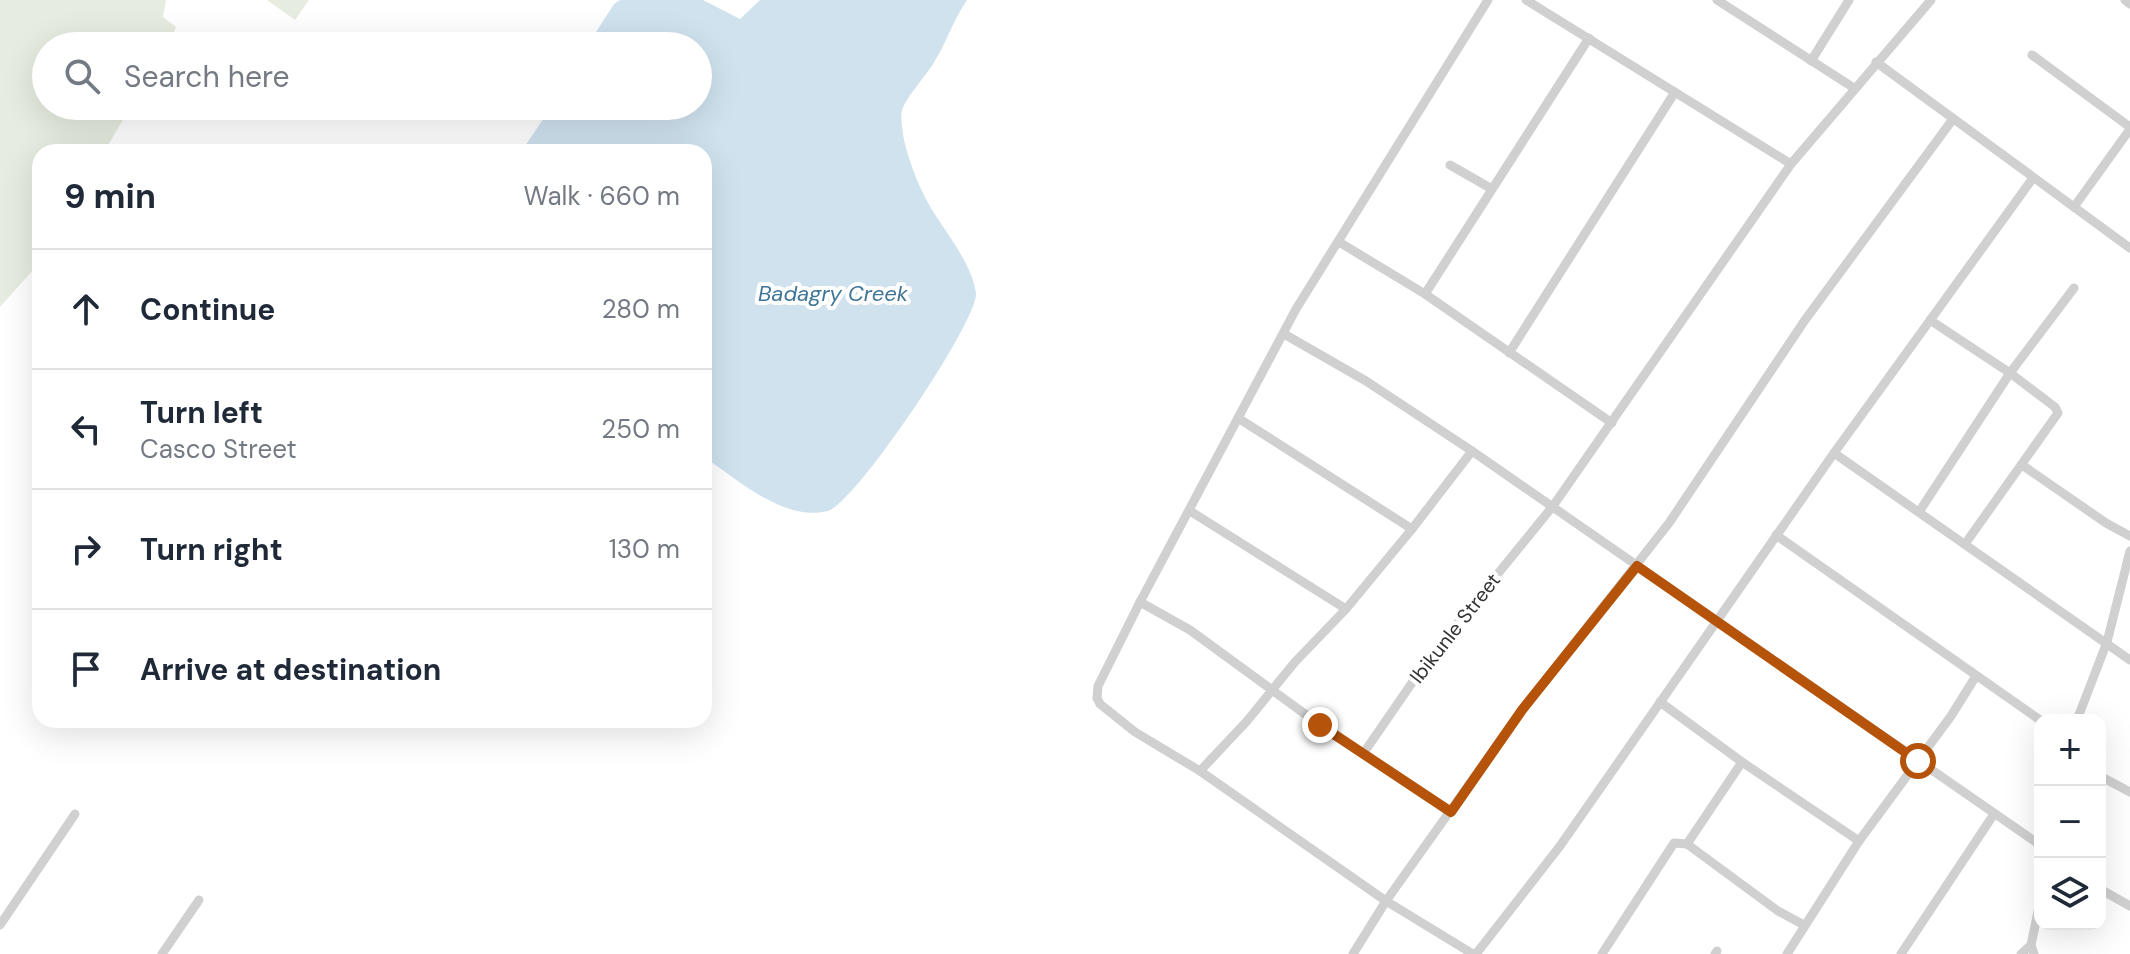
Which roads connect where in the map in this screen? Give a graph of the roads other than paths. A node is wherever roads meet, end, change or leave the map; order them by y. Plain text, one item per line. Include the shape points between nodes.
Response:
1 (1488, 0) edge
2 (1526, 0) edge
3 (1849, 0) edge
4 (1931, 0) edge
5 (2125, 0) edge
6 (1724, 2) edge
7 (2130, 4) edge
8 (1589, 38) junction
9 (2032, 55) dead end
10 (1811, 61) junction
11 (1876, 62) junction
12 (1854, 88) junction
13 (1675, 92) junction
14 (1953, 119) junction
15 (2130, 128) edge
16 (1791, 164) junction
17 (1450, 165) dead end
18 (2033, 178) junction
19 (1492, 189) junction
20 (2074, 207) junction
21 (1339, 242) junction
22 (2130, 248) edge
23 (2074, 288) dead end
24 (1425, 294) junction
25 (1930, 320) junction
26 (1284, 334) junction
27 (1509, 353) junction
28 (2010, 373) junction
29 (1238, 418) junction
30 (1612, 423) junction
31 (1472, 451) junction
32 (1834, 453) junction
33 (2022, 465) junction
34 (1553, 506) junction
35 (1190, 511) junction
36 (1919, 512) junction
37 (1412, 529) junction
38 (1776, 535) junction
39 (2130, 536) edge
40 (1965, 544) junction
41 (2130, 551) edge
42 (1637, 566) junction
43 (1140, 602) junction
44 (1346, 609) junction
45 (1718, 621) junction
46 (2107, 642) junction
47 (2130, 660) edge
48 (1976, 676) junction
49 (1272, 690) junction
50 (1660, 702) junction
51 (2079, 714) edge
52 (2034, 716) edge
53 (1363, 754) junction
54 (1918, 761) junction
55 (1742, 762) junction
56 (1200, 771) junction
57 (2106, 779) edge
58 (2130, 792) edge
59 (1451, 812) junction
60 (75, 814) dead end
61 (1994, 814) junction
62 (1859, 841) junction
63 (2034, 841) edge
64 (1687, 844) junction
65 (2106, 892) edge
66 (199, 900) dead end
67 (1386, 901) junction
68 (2130, 906) edge
69 (0, 925) edge
70 (1804, 925) junction
71 (2033, 949) edge
72 (162, 954) edge
73 (1353, 954) edge
74 (1474, 954) edge
75 (1602, 954) edge
76 (1787, 954) edge
77 (1901, 954) edge
78 (2021, 954) edge

1 - 21 street
2 - 8 street
3 - 10 street
4 - 11 street, Ibikunle Street
5 - 7 street
6 - 10 street
8 - 13 street
8 - 19 street
9 - 15 street
10 - 12 street
11 - 12 street, Ibikunle Street
11 - 14 street
12 - 16 street, Ibikunle Street
13 - 16 street
13 - 27 street
14 - 18 street
14 - 42 street via 1805,320
15 - 20 street
16 - 30 street, Ibikunle Street
17 - 19 street
18 - 20 street
18 - 25 street
19 - 24 street
20 - 22 street
21 - 24 street
21 - 26 street
23 - 28 street
24 - 27 street
25 - 28 street
25 - 32 street
26 - 29 street
26 - 31 street
27 - 30 street
28 - 33 street via 2058,413
28 - 36 street
29 - 35 street
29 - 37 street
30 - 34 street, Ibikunle Street
31 - 34 street
31 - 37 street
32 - 36 street
32 - 38 street
33 - 39 street
33 - 40 street
34 - 42 street
34 - 53 street, Ibikunle Street via 1427,661
35 - 43 street
35 - 44 street
36 - 40 street
37 - 44 street
38 - 45 street
38 - 48 street
40 - 46 street
41 - 46 street
42 - 45 street
42 - 59 street via 1522,710
43 - 49 street via 1190,630
43 - 56 street via 1097,698 1135,732
44 - 49 street
45 - 50 street
45 - 54 street
46 - 47 street
46 - 51 street
48 - 52 street
48 - 54 street
49 - 53 street
49 - 56 street
50 - 55 street
50 - 74 street via 1560,846
53 - 59 street
54 - 61 street
54 - 62 street
55 - 62 street
55 - 64 street
56 - 67 street
57 - 58 street
59 - 67 street
60 - 69 street
61 - 63 street
61 - 77 street
62 - 70 street
64 - 70 street
64 - 75 street via 1674,843 1661,859
65 - 68 street
66 - 72 street
67 - 73 street
67 - 74 street
70 - 76 street
71 - 78 street

